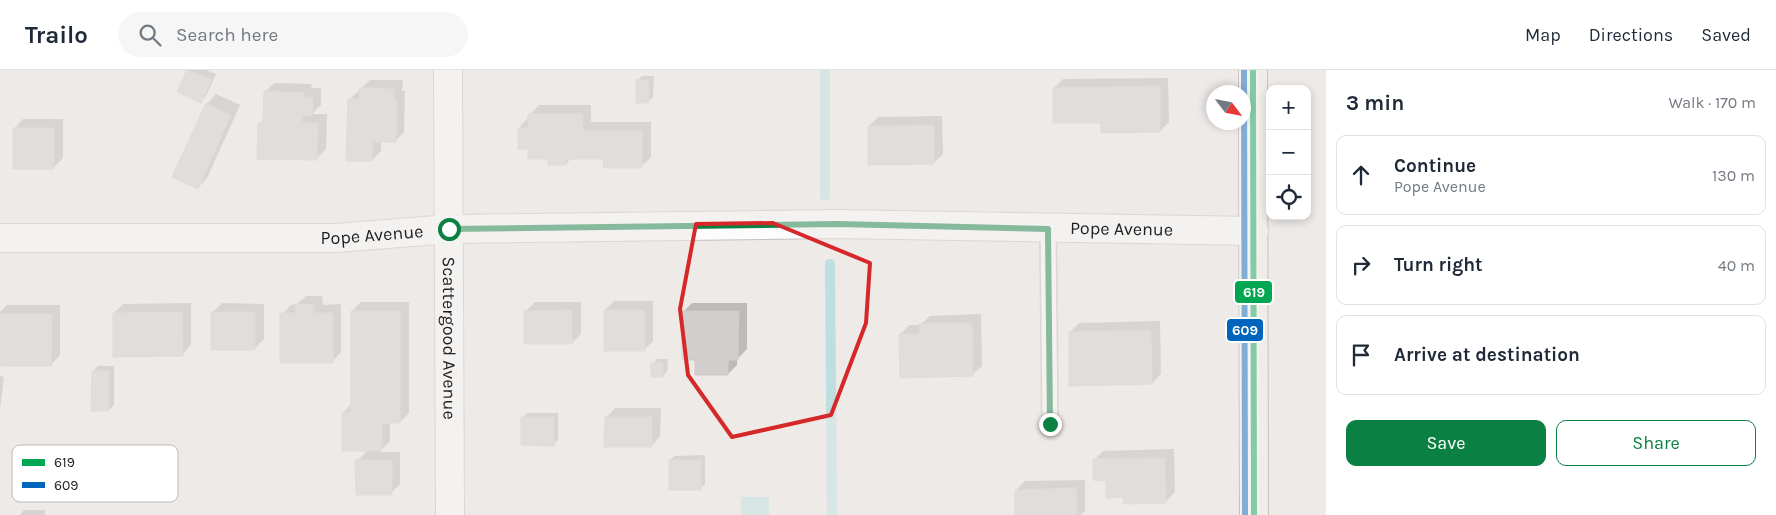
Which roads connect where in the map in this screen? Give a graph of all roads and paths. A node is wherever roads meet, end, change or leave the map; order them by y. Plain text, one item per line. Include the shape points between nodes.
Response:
1 (448, 70) edge
2 (1253, 70) edge
3 (449, 229) junction
4 (1048, 229) junction
5 (1254, 231) junction
6 (0, 238) edge
7 (1050, 424) dead end
8 (450, 515) edge
9 (1254, 515) edge

1 - 3 street, Scattergood Avenue
2 - 5 main road
3 - 4 street, Pope Avenue via 838,224
3 - 6 street, Pope Avenue via 337,238
3 - 8 street, Scattergood Avenue
4 - 5 street, Pope Avenue
4 - 7 lane
5 - 9 main road

